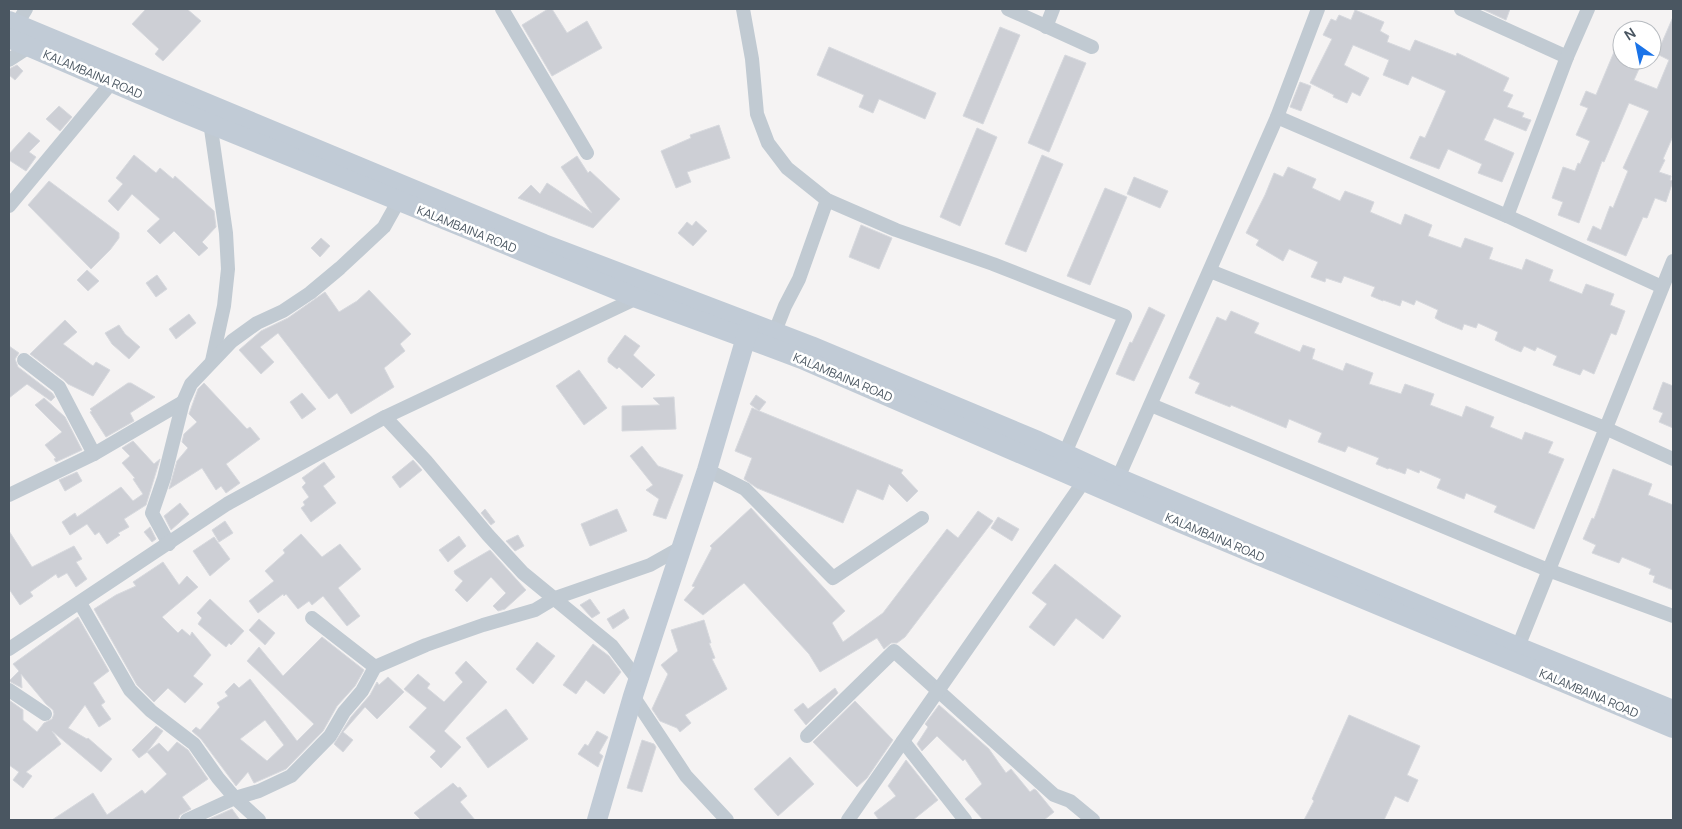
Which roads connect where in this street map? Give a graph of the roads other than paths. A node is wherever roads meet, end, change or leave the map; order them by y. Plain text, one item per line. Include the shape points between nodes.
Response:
1 (502, 9) edge
2 (744, 9) edge
3 (1008, 9) edge
4 (1053, 9) edge
5 (1318, 9) edge
6 (1461, 9) edge
7 (1588, 9) edge
8 (15, 23) edge
9 (1046, 27) junction
10 (29, 47) junction
11 (1092, 47) dead end
12 (1567, 57) junction
13 (9, 60) edge
14 (112, 82) junction
15 (1277, 117) junction
16 (210, 122) junction
17 (587, 153) dead end
18 (827, 200) junction
19 (398, 202) junction
20 (9, 206) edge
21 (1507, 216) junction
22 (1673, 261) edge
23 (1210, 271) junction
24 (1662, 287) junction
25 (637, 298) junction
26 (748, 331) junction
27 (772, 339) junction
28 (24, 360) dead end
29 (212, 362) junction
30 (183, 402) junction
31 (1151, 405) junction
32 (385, 417) junction
33 (1605, 428) junction
34 (1064, 453) junction
35 (94, 454) junction
36 (1673, 459) edge
37 (707, 470) junction
38 (1118, 478) junction
39 (1084, 481) junction
40 (9, 495) edge
41 (922, 518) dead end
42 (169, 544) junction
43 (682, 547) junction
44 (1548, 570) junction
45 (555, 598) junction
46 (80, 603) junction
47 (1673, 616) edge
48 (312, 618) dead end
49 (1518, 647) junction
50 (9, 649) edge
51 (375, 667) junction
52 (636, 688) junction
53 (9, 690) edge
54 (938, 691) junction
55 (1673, 710) edge
56 (45, 714) dead end
57 (1673, 728) edge
58 (807, 736) dead end
59 (903, 741) junction
60 (235, 798) junction
61 (188, 820) edge
62 (259, 820) edge
63 (597, 820) edge
64 (727, 820) edge
65 (848, 820) edge
66 (965, 820) edge
67 (1094, 820) edge

1 - 17 street
2 - 18 street via 757,114 768,144 787,168
3 - 9 street
4 - 9 street
5 - 15 street
6 - 12 street
7 - 12 street
8 - 10 main road, KALAMBAINA ROAD
8 - 26 main road
9 - 11 street
10 - 13 street
10 - 14 main road, KALAMBAINA ROAD
12 - 21 street
14 - 16 main road, KALAMBAINA ROAD
14 - 20 street
15 - 21 street
15 - 23 street
16 - 19 main road, KALAMBAINA ROAD
16 - 29 street via 228,269
18 - 27 street via 799,279
18 - 34 street via 896,230 1125,316
19 - 25 main road, KALAMBAINA ROAD
19 - 29 street via 384,227 340,268 283,311 256,323
21 - 24 street
22 - 24 street
23 - 31 street
23 - 33 street
24 - 33 street
25 - 26 main road, KALAMBAINA ROAD
25 - 32 street
26 - 27 main road, KALAMBAINA ROAD
26 - 37 main road
27 - 34 main road
27 - 39 main road, KALAMBAINA ROAD via 811,362
28 - 35 street via 60,387
29 - 30 street via 191,384
30 - 35 street
30 - 42 street via 152,513
31 - 38 street
31 - 44 street
32 - 42 street via 227,504
32 - 45 street via 523,573
33 - 36 street
33 - 44 street
34 - 38 main road
35 - 40 street
37 - 41 street via 745,489 833,578
37 - 43 main road
38 - 49 main road
39 - 54 street
39 - 57 main road, KALAMBAINA ROAD
42 - 46 street
43 - 45 street via 650,566
43 - 52 main road
44 - 47 street
44 - 49 street
45 - 51 street via 535,610 426,645
45 - 52 street via 612,646
46 - 50 street
46 - 60 street via 130,690 151,711 194,744
48 - 51 street
49 - 55 main road
51 - 60 street via 330,736 290,776
52 - 63 main road
52 - 64 street via 686,776
53 - 56 street
54 - 58 street via 894,651
54 - 59 street
54 - 67 street via 1054,795 1070,801
59 - 65 street
59 - 66 street
60 - 61 street
60 - 62 street

